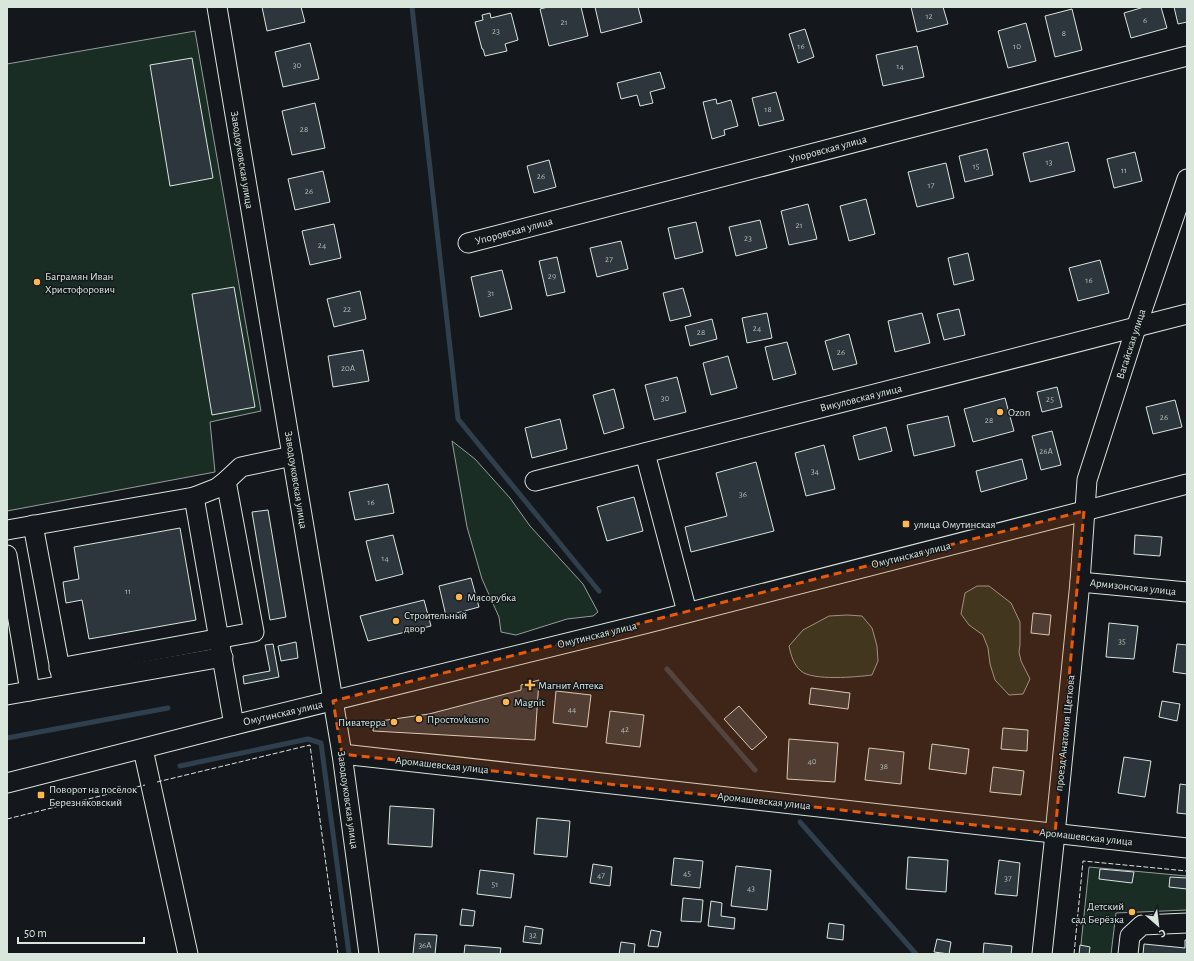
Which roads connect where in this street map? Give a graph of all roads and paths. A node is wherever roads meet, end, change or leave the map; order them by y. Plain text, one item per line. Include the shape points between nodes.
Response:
1 (217, 7) edge
2 (1187, 56) edge
3 (1187, 179) edge
4 (468, 243) dead end
5 (1187, 314) edge
6 (1136, 328) junction
7 (645, 453) junction
8 (292, 456) junction
9 (226, 481) junction
10 (535, 481) dead end
11 (1187, 484) edge
12 (194, 497) junction
13 (1084, 511) junction
14 (33, 525) junction
15 (7, 530) edge
16 (7, 555) edge
17 (1080, 582) junction
18 (1187, 592) edge
19 (687, 612) junction
20 (219, 639) junction
21 (223, 657) junction
22 (61, 677) junction
23 (30, 691) junction
24 (7, 695) edge
25 (333, 701) junction
26 (234, 724) junction
27 (143, 748) junction
28 (342, 754) junction
29 (7, 783) edge
30 (1055, 834) junction
31 (1187, 848) edge
32 (1187, 924) edge
33 (188, 954) edge
34 (369, 954) edge
35 (1042, 954) edge
36 (1128, 954) edge

1 - 8 street, Заводоуковская улица
2 - 4 street, Упоровская улица
3 - 6 street, Вагайская улица
5 - 6 street, Викуловская улица
6 - 7 street, Викуловская улица
6 - 13 street, Вагайская улица via 1087,480
7 - 10 street, Викуловская улица
7 - 19 street
8 - 9 street via 241,467
8 - 25 street, Заводоуковская улица
9 - 12 street via 217,488
9 - 20 street via 254,632
11 - 13 street, Омутинская улица
12 - 14 street
12 - 20 street
13 - 17 street, проезд Анатолия Щеткова
13 - 19 street, Омутинская улица
14 - 15 street
14 - 22 street
16 - 23 street
17 - 18 street, Армизонская улица
17 - 30 street, проезд Анатолия Щеткова
19 - 25 street, Омутинская улица
20 - 21 street
20 - 22 street
21 - 22 street
21 - 26 street
22 - 23 street
23 - 24 street
25 - 26 street, Омутинская улица
25 - 28 street, Заводоуковская улица
26 - 27 street, Омутинская улица
27 - 29 street, Омутинская улица
27 - 33 street
28 - 30 street, Аромашевская улица
28 - 34 street, Заводоуковская улица
30 - 31 street, Аромашевская улица
30 - 35 street, проезд Анатолия Щеткова
32 - 36 street via 1142,925 1130,936

